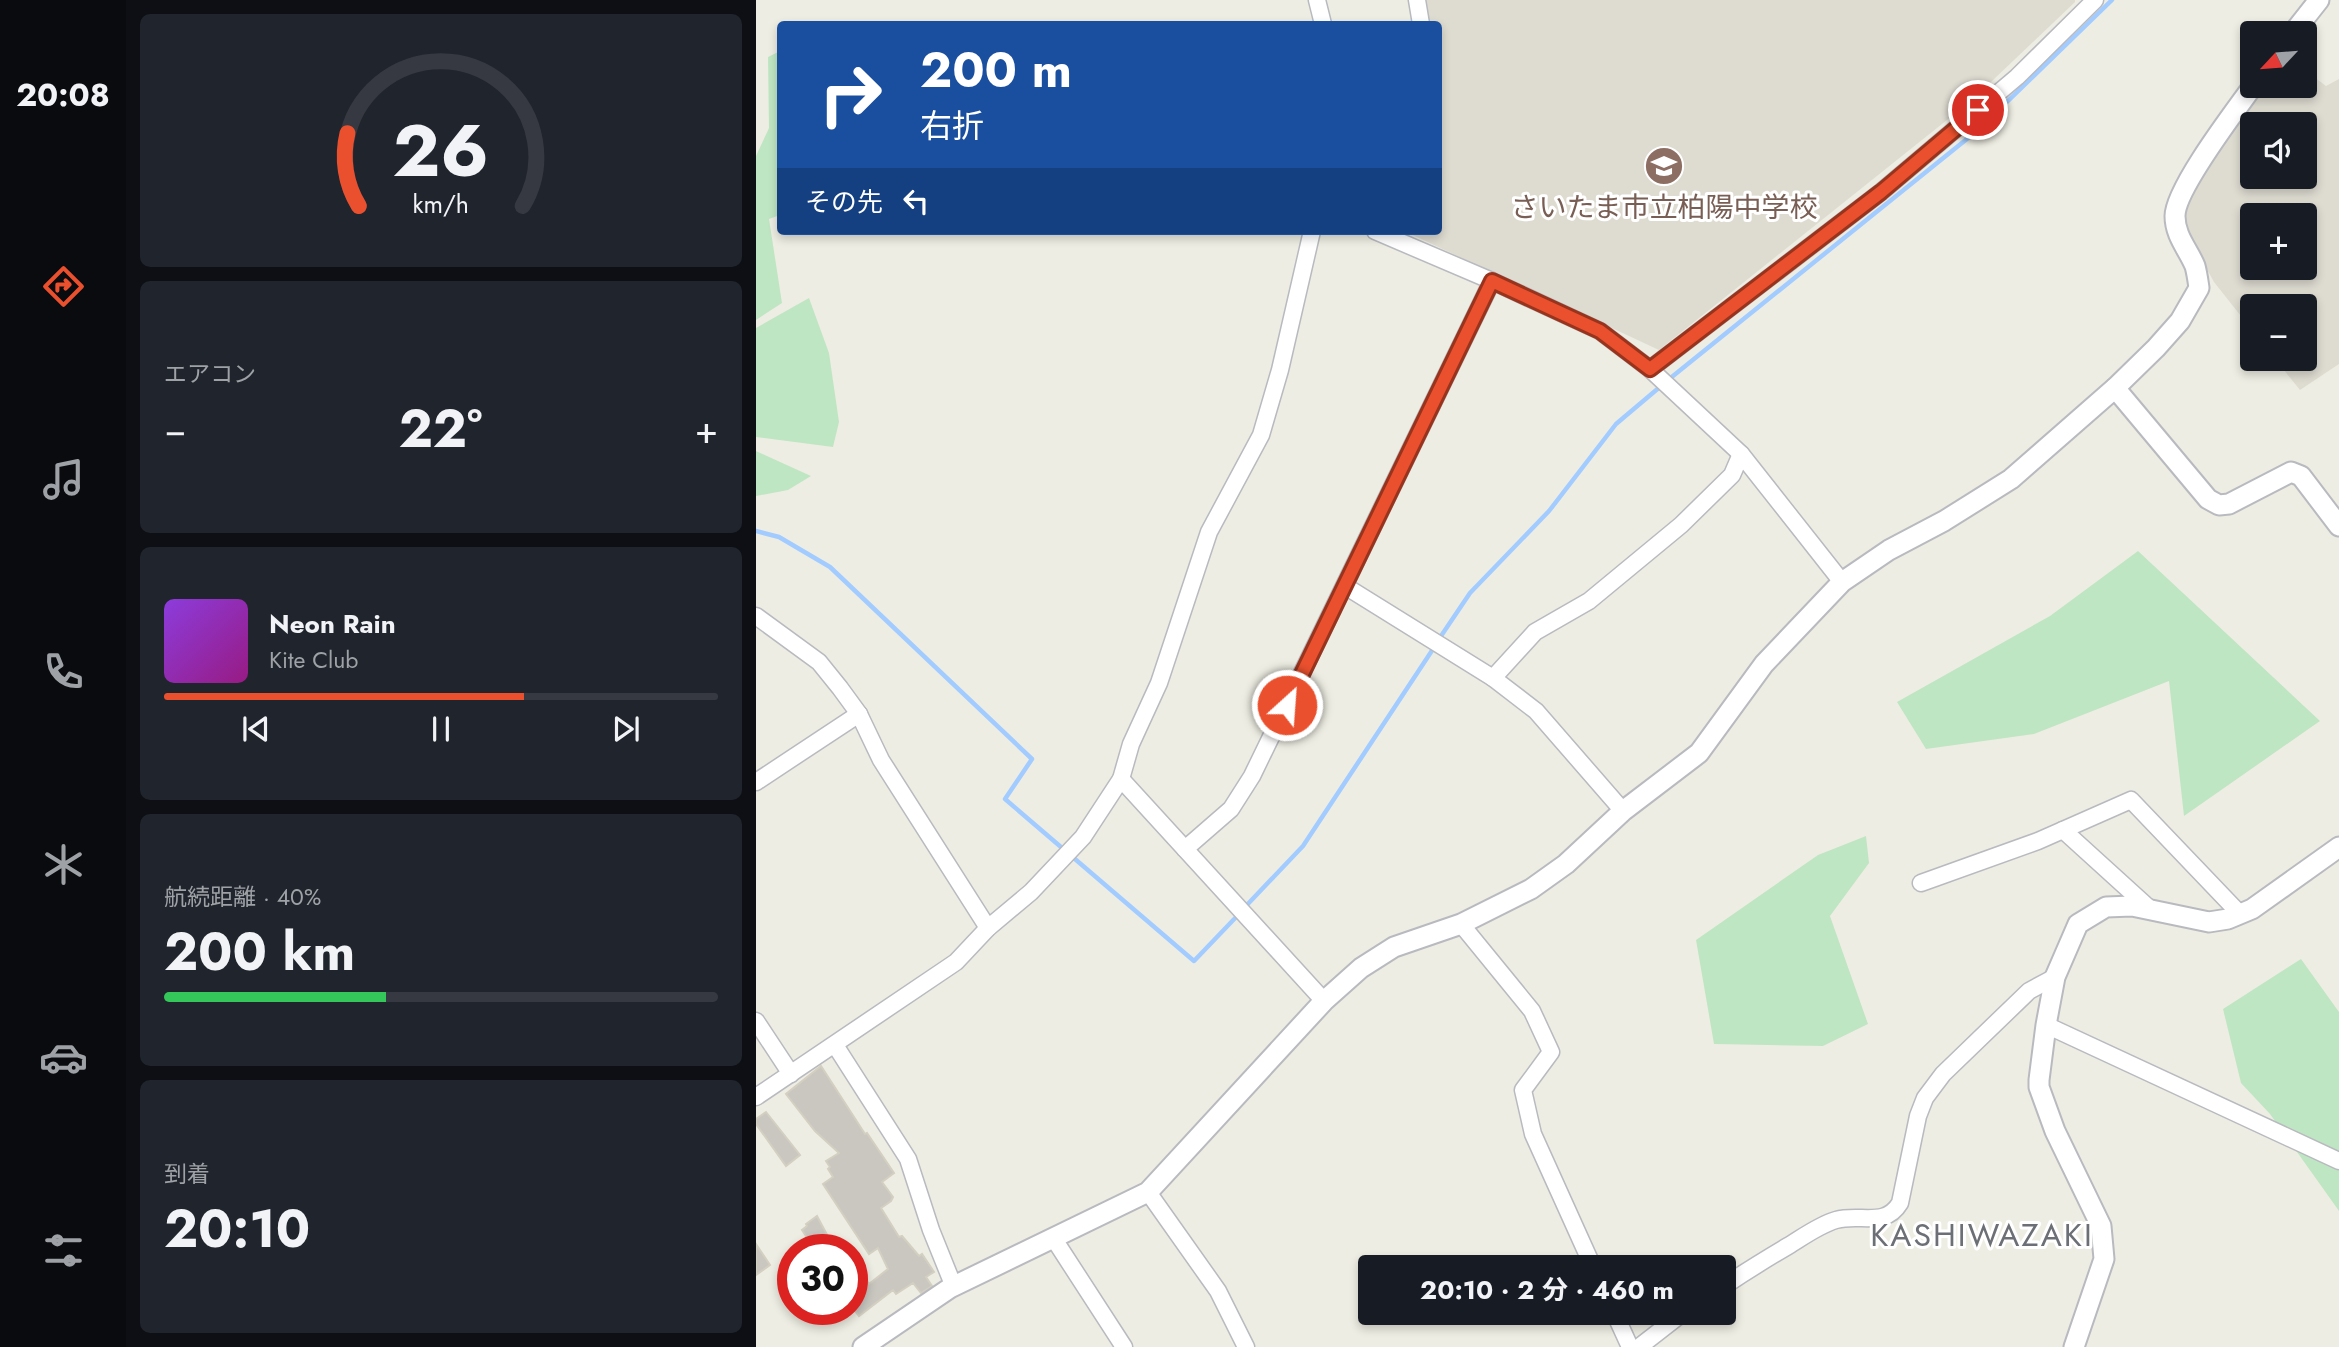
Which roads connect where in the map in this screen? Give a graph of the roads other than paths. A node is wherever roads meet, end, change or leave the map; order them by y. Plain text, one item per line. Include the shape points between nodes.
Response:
1 (1317, 0) edge
2 (1416, 0) edge
3 (2095, 0) edge
4 (2319, 0) edge
5 (1322, 21) edge
6 (1420, 21) edge
7 (2302, 21) edge
8 (2244, 98) edge
9 (1311, 235) edge
10 (1384, 235) edge
11 (1492, 281) junction
12 (1650, 369) junction
13 (2115, 388) junction
14 (1741, 454) junction
15 (2339, 526) edge
16 (1842, 582) junction
17 (1345, 586) junction
18 (756, 616) edge
19 (1493, 678) junction
20 (859, 714) junction
21 (1121, 779) junction
22 (756, 782) edge
23 (1623, 811) junction
24 (2063, 830) junction
25 (2339, 847) edge
26 (1185, 849) junction
27 (1921, 883) dead end
28 (2150, 909) junction
29 (2240, 914) junction
30 (1461, 924) junction
31 (988, 928) junction
32 (2055, 977) junction
33 (1324, 1001) junction
34 (756, 1021) edge
35 (2046, 1025) junction
36 (835, 1045) junction
37 (791, 1074) junction
38 (756, 1097) edge
39 (2339, 1161) edge
40 (1148, 1192) junction
41 (1054, 1239) junction
42 (1588, 1255) edge
43 (1736, 1278) edge
44 (954, 1287) junction
45 (1620, 1325) edge
46 (1667, 1325) edge
47 (863, 1347) edge
48 (1124, 1347) edge
49 (1246, 1347) edge
50 (1630, 1347) edge
51 (1639, 1347) edge
52 (2074, 1347) edge

1 - 5 street
2 - 6 street
3 - 12 street via 2017,77 1881,192
4 - 7 street
8 - 13 street via 2178,198 2178,234 2195,266 2199,288 2180,321
9 - 21 street via 1261,435 1209,532 1159,683 1131,744
10 - 11 street
11 - 12 street via 1600,331
11 - 17 street
12 - 14 street
13 - 15 street via 2208,499 2218,505 2229,504 2291,472 2301,476
13 - 16 street via 2011,479
14 - 16 street
14 - 19 street via 1732,475 1681,525 1589,601 1535,632
16 - 23 street via 1764,664 1699,753
17 - 19 street
17 - 26 street via 1252,776 1231,810
18 - 20 street via 819,662
19 - 23 street via 1536,711
20 - 22 street
20 - 31 street via 881,760
21 - 26 street
21 - 31 street via 1083,837 1031,892
23 - 30 street via 1566,864 1531,889
24 - 27 street
24 - 28 street
24 - 29 street via 2131,800
25 - 29 street
26 - 33 street
28 - 29 street via 2209,922
28 - 32 street via 2106,907 2087,917 2078,924
30 - 33 street via 1394,947 1361,968
30 - 42 street via 1532,1011 1551,1052 1523,1090 1534,1134
31 - 36 street via 956,962
32 - 35 street
32 - 43 street via 2029,991 1925,1098 1894,1213 1882,1218 1836,1220
33 - 40 street
34 - 37 street
35 - 39 street
35 - 52 street via 2039,1087 2101,1226 2104,1259
36 - 37 street
36 - 44 street via 908,1158
37 - 38 street
40 - 41 street
40 - 49 street via 1218,1291
41 - 44 street
41 - 48 street
44 - 47 street
45 - 50 street
46 - 51 street

